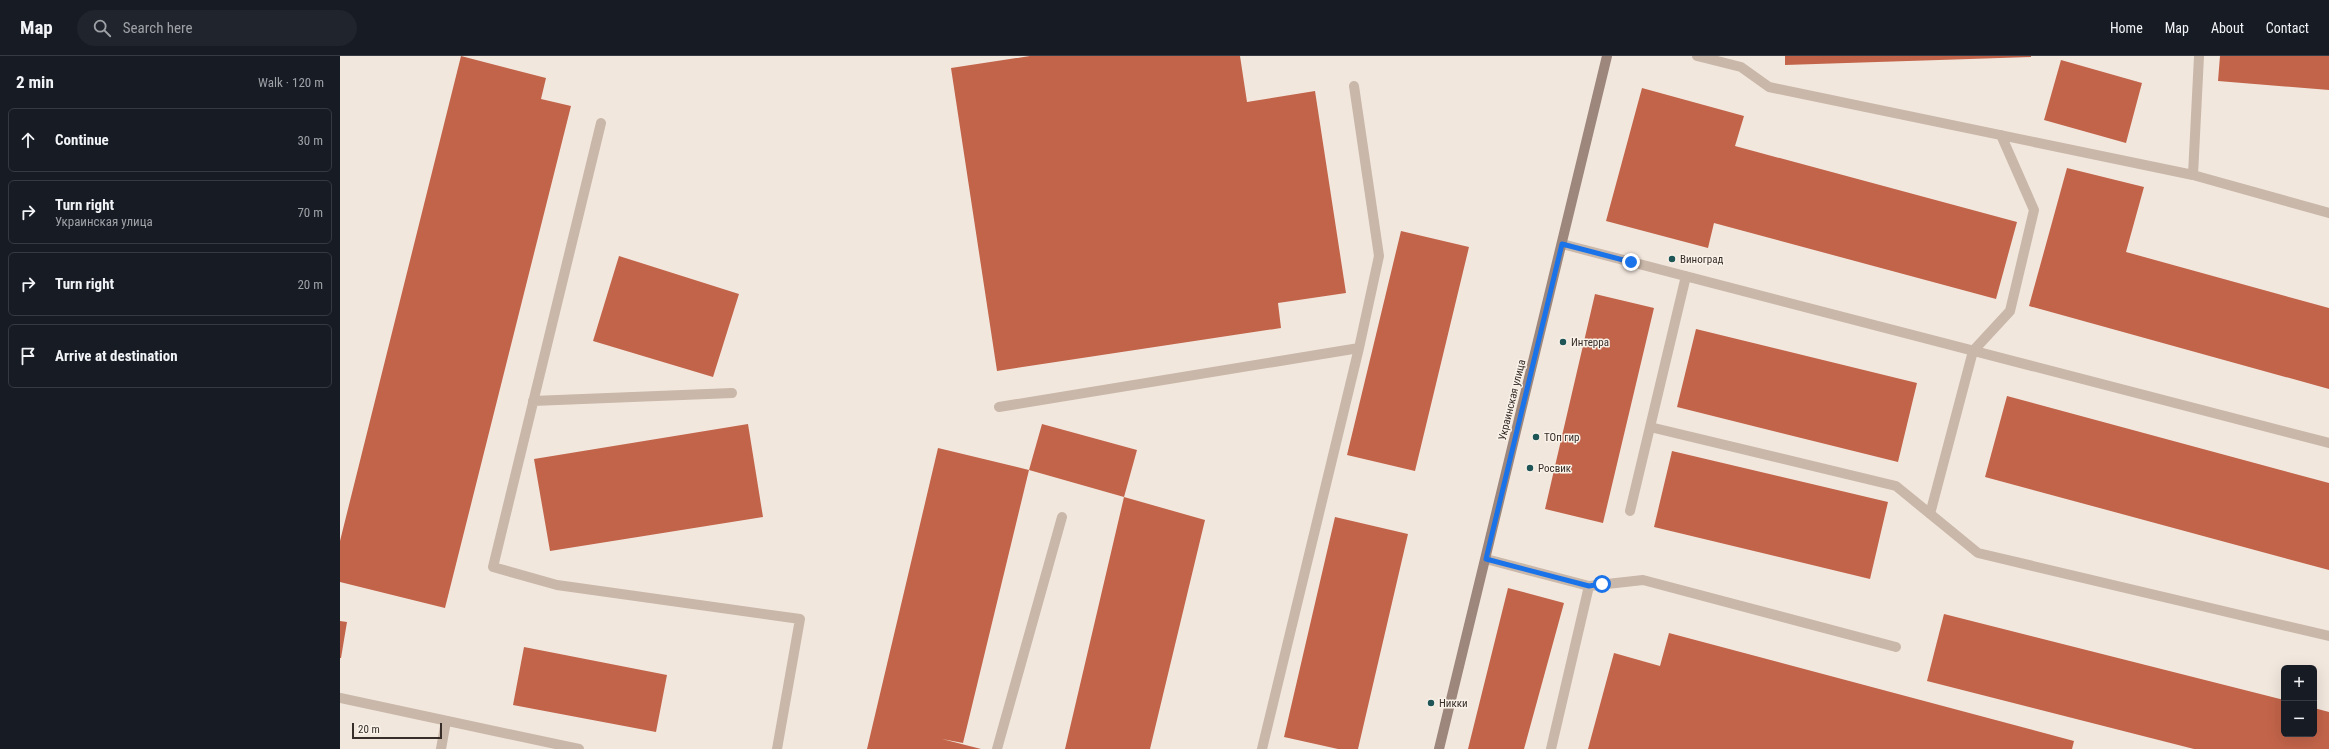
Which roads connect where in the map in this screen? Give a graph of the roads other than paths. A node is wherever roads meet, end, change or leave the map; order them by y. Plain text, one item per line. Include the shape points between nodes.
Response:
1 (1607, 56) edge
2 (1697, 56) edge
3 (2199, 56) edge
4 (1354, 86) dead end
5 (601, 123) dead end
6 (2001, 135) junction
7 (2193, 175) junction
8 (2329, 213) edge
9 (1562, 244) junction
10 (1686, 276) junction
11 (1359, 348) junction
12 (1974, 351) junction
13 (732, 394) dead end
14 (533, 401) junction
15 (999, 407) dead end
16 (1650, 426) junction
17 (2329, 443) edge
18 (1630, 511) dead end
19 (1930, 514) junction
20 (1062, 517) dead end
21 (1486, 559) junction
22 (1589, 586) junction
23 (2329, 636) edge
24 (1896, 647) dead end
25 (340, 698) edge
26 (446, 721) junction
27 (441, 749) edge
28 (579, 749) edge
29 (777, 749) edge
30 (997, 749) edge
31 (1262, 749) edge
32 (1439, 749) edge
33 (1551, 749) edge

1 - 9 main road, Украинская улица
2 - 6 lane via 1741,67 1769,87
3 - 7 lane
4 - 11 lane via 1379,256
5 - 14 lane
6 - 7 lane
6 - 12 lane via 2034,210 2010,311
7 - 8 lane
9 - 10 lane
9 - 21 main road, Украинская улица
10 - 12 lane
10 - 16 lane
11 - 15 lane
11 - 31 lane
12 - 17 lane
12 - 19 lane
13 - 14 lane
14 - 29 lane via 493,566 557,585 800,619
16 - 18 lane
16 - 19 lane via 1896,486
19 - 23 lane via 1978,554
20 - 30 lane
21 - 22 lane
21 - 32 main road, Украинская улица
22 - 24 lane via 1643,580
22 - 33 lane
25 - 26 lane
26 - 27 lane
26 - 28 lane

